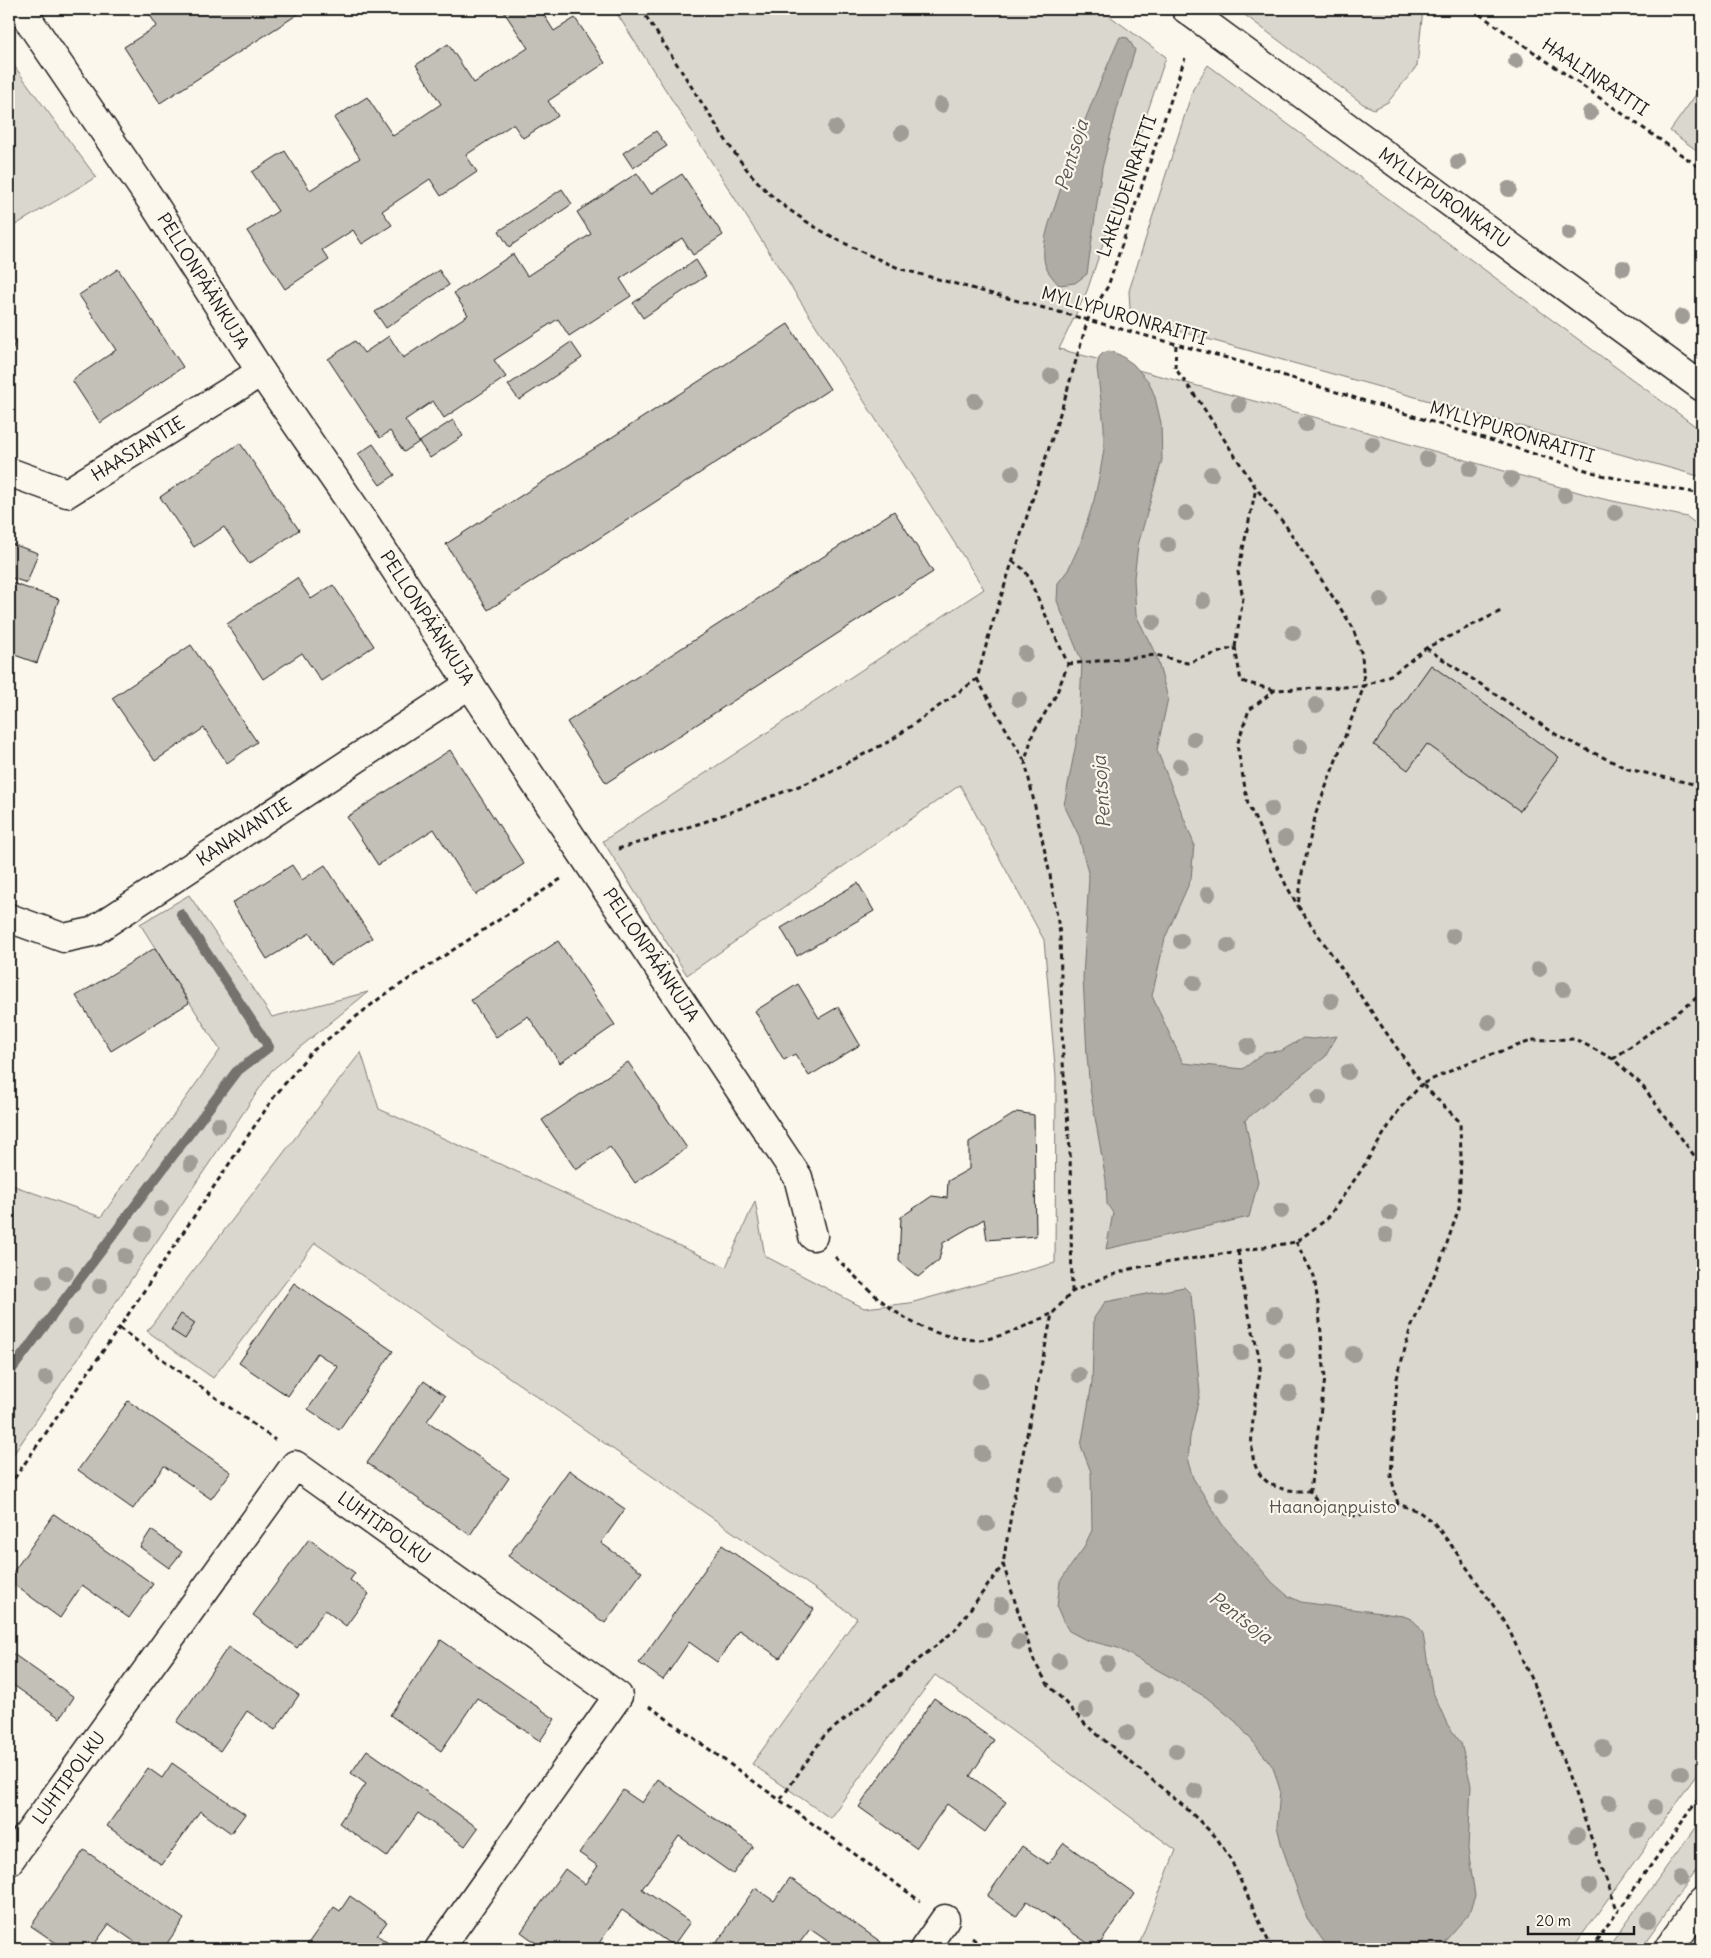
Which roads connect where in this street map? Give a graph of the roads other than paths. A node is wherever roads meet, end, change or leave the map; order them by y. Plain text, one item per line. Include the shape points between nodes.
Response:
1 (21, 9) edge
2 (1186, 9) edge
3 (261, 372) junction
4 (1702, 387) edge
5 (9, 472) edge
6 (470, 684) junction
7 (9, 918) edge
8 (813, 1236) road end
9 (9, 1862) edge
10 (1702, 1902) edge
11 (945, 1919) road end
12 (439, 1949) edge
13 (924, 1949) edge
14 (1668, 1949) edge

1 - 3 street, PELLONPÄÄNKUJA via 153,203
2 - 4 street, MYLLYPURONKATU
3 - 5 street, HAASIANTIE via 67,493
3 - 6 street, PELLONPÄÄNKUJA
6 - 7 street, KANAVANTIE via 92,932 64,938
6 - 8 street, PELLONPÄÄNKUJA via 798,1177
9 - 12 street, LUHTIPOLKU via 295,1465 618,1696
10 - 14 street
11 - 13 street

